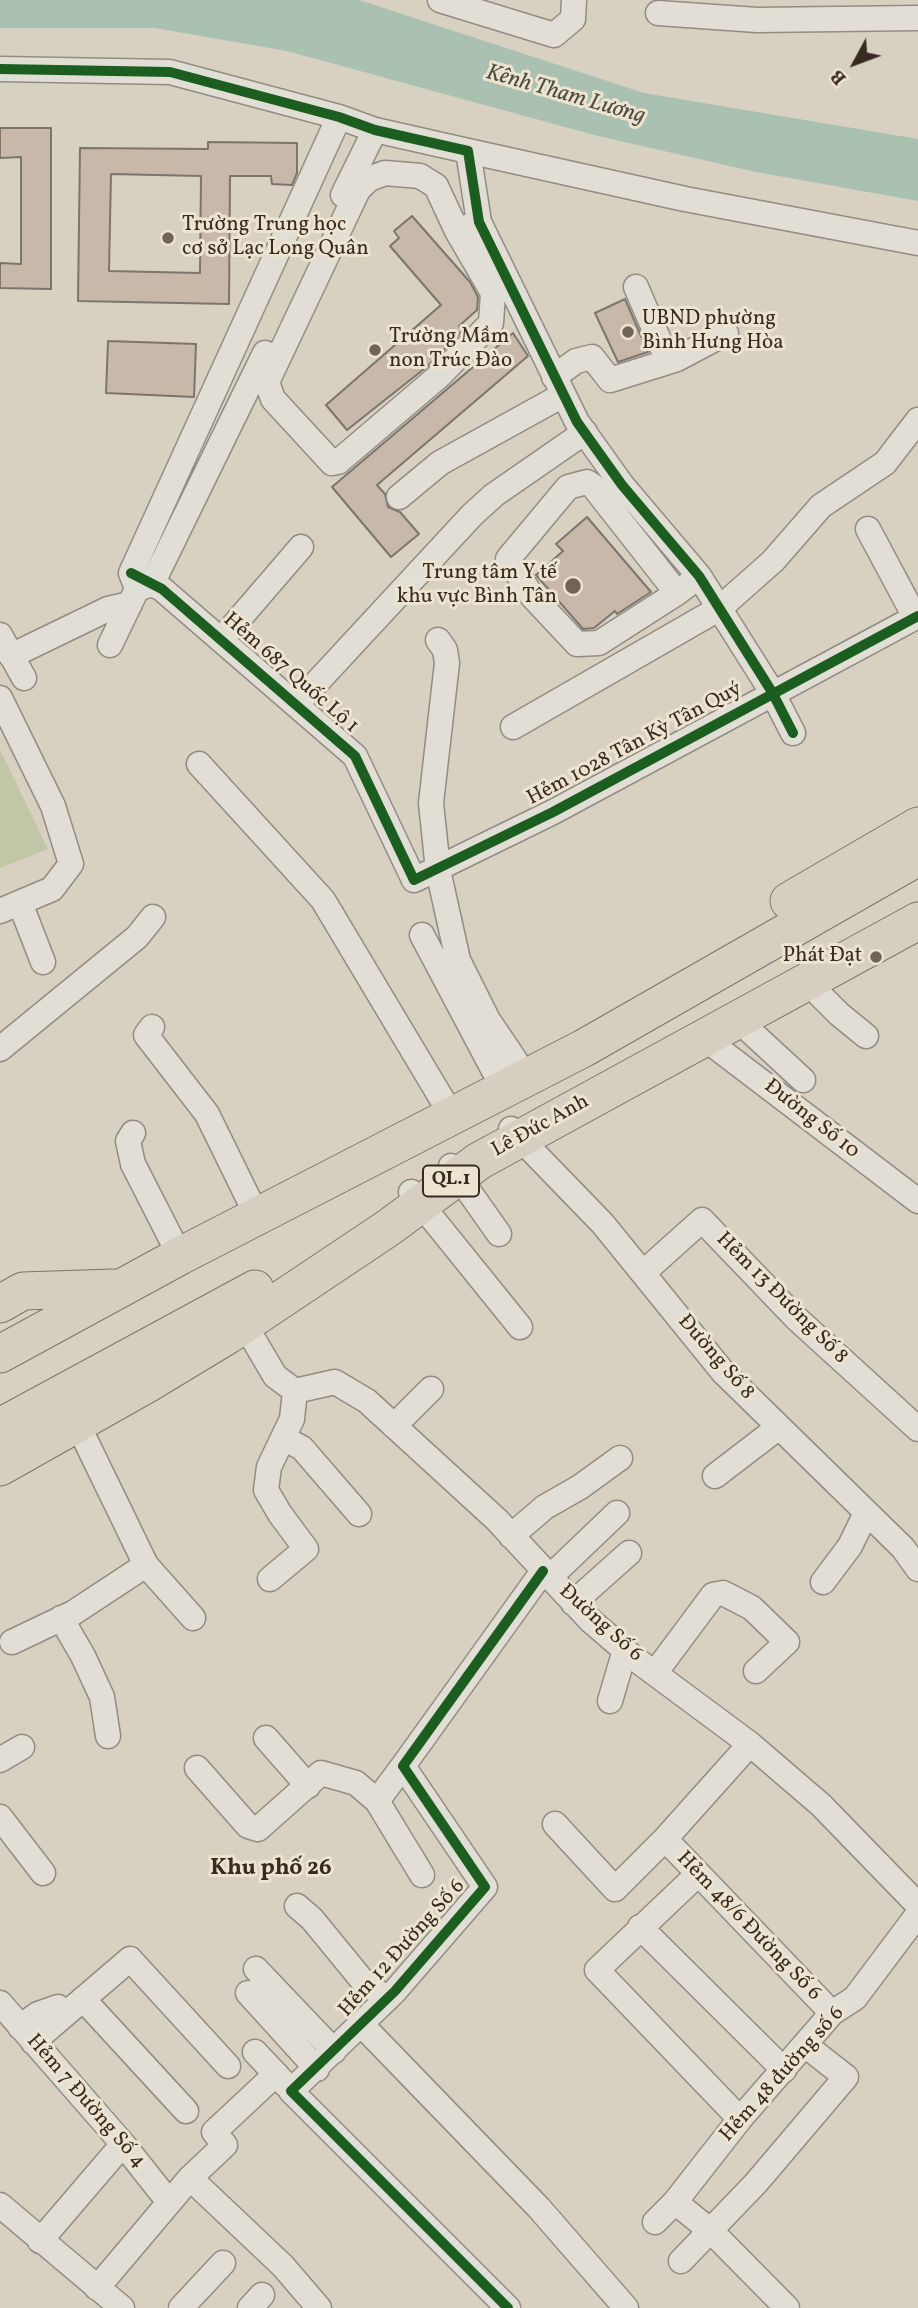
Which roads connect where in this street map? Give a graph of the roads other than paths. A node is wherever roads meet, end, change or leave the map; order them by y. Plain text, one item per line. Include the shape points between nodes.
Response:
1 (440, 0) edge
2 (574, 0) edge
3 (658, 13) dead end
4 (918, 18) edge
5 (0, 69) edge
6 (339, 117) junction
7 (375, 130) junction
8 (468, 151) junction
9 (468, 227) junction
10 (918, 243) edge
11 (636, 287) dead end
12 (726, 333) dead end
13 (668, 361) junction
14 (559, 386) junction
15 (918, 420) edge
16 (585, 432) junction
17 (399, 497) dead end
18 (173, 513) junction
19 (868, 529) dead end
20 (301, 547) dead end
21 (699, 576) junction
22 (138, 587) junction
23 (677, 593) junction
24 (720, 608) junction
25 (917, 616) edge
26 (221, 640) junction
27 (438, 640) dead end
28 (110, 645) dead end
29 (6, 646) edge
30 (24, 678) dead end
31 (772, 692) junction
32 (0, 698) edge
33 (296, 705) junction
34 (513, 727) dead end
35 (793, 733) dead end
36 (199, 764) dead end
37 (918, 826) edge
38 (918, 857) edge
39 (441, 869) junction
40 (918, 900) edge
41 (10, 907) edge
42 (153, 917) dead end
43 (918, 921) edge
44 (422, 935) dead end
45 (43, 962) dead end
46 (807, 982) junction
47 (738, 1020) junction
48 (152, 1027) dead end
49 (866, 1036) dead end
50 (704, 1038) junction
51 (0, 1049) edge
52 (505, 1065) junction
53 (803, 1080) dead end
54 (452, 1116) junction
55 (133, 1133) dead end
56 (515, 1133) junction
57 (454, 1170) junction
58 (415, 1198) junction
59 (918, 1201) edge
60 (258, 1218) junction
61 (499, 1234) dead end
62 (180, 1256) junction
63 (644, 1272) junction
64 (125, 1287) junction
65 (0, 1304) edge
66 (238, 1313) junction
67 (520, 1327) dead end
68 (0, 1354) edge
69 (431, 1389) dead end
70 (295, 1391) junction
71 (78, 1423) junction
72 (394, 1426) junction
73 (0, 1427) edge
74 (779, 1427) junction
75 (918, 1429) edge
76 (283, 1438) junction
77 (620, 1458) dead end
78 (0, 1467) edge
79 (715, 1476) dead end
80 (617, 1513) dead end
81 (866, 1513) junction
82 (359, 1514) dead end
83 (511, 1536) junction
84 (629, 1553) dead end
85 (146, 1565) junction
86 (918, 1569) edge
87 (546, 1575) junction
88 (270, 1579) dead end
89 (823, 1582) dead end
90 (573, 1603) junction
91 (61, 1618) junction
92 (193, 1618) dead end
93 (12, 1642) dead end
94 (625, 1650) junction
95 (756, 1671) dead end
96 (655, 1673) junction
97 (610, 1701) dead end
98 (108, 1736) dead end
99 (266, 1738) dead end
100 (750, 1744) junction
101 (22, 1747) dead end
102 (0, 1760) edge
103 (403, 1766) junction
104 (197, 1768) dead end
105 (308, 1786) junction
106 (377, 1801) junction
107 (0, 1817) edge
108 (555, 1825) dead end
109 (665, 1839) junction
110 (43, 1873) dead end
111 (422, 1875) dead end
112 (696, 1875) junction
113 (918, 1905) edge
114 (297, 1906) dead end
115 (918, 1914) edge
116 (640, 1927) junction
117 (256, 1969) dead end
118 (248, 1993) dead end
119 (83, 1999) junction
120 (387, 1999) junction
121 (0, 2003) edge
122 (58, 2007) dead end
123 (832, 2014) junction
124 (361, 2024) junction
125 (27, 2035) junction
126 (805, 2045) junction
127 (255, 2052) dead end
128 (326, 2060) junction
129 (228, 2066) dead end
130 (784, 2070) junction
131 (283, 2083) junction
132 (186, 2111) dead end
133 (740, 2119) junction
134 (123, 2144) junction
135 (190, 2178) junction
136 (169, 2202) junction
137 (675, 2203) junction
138 (0, 2205) edge
139 (655, 2222) dead end
140 (712, 2232) junction
141 (40, 2241) junction
142 (681, 2262) dead end
143 (223, 2263) dead end
144 (97, 2288) junction
145 (122, 2308) edge
146 (181, 2308) edge
147 (319, 2308) edge
148 (508, 2308) edge
149 (626, 2308) edge
150 (787, 2308) edge

1 - 2 street via 555,35 573,19
3 - 4 street via 757,20
5 - 6 street via 170,72
6 - 7 street
6 - 18 street
7 - 8 street
7 - 18 street
8 - 9 street
8 - 10 street via 685,199
9 - 9 street via 493,293 491,323 439,376 332,463 273,399 267,382 358,190 385,173 420,176 436,186
9 - 14 street
11 - 13 street
12 - 13 street
13 - 14 street via 610,380 592,357 576,361
14 - 16 street
14 - 17 street via 440,463
15 - 24 street via 885,463 821,506 773,561
16 - 21 street via 622,485
16 - 33 street via 472,515
18 - 22 street
19 - 25 street
20 - 26 street
21 - 23 street
21 - 24 street
22 - 26 street, Hẻm 687 Quốc Lộ 1
22 - 28 street
22 - 29 street via 108,609
23 - 23 street via 598,643 577,644 531,596 508,559 568,487 587,482
24 - 31 street
24 - 34 street
25 - 31 street, Hẻm 1028 Tân Kỳ Tân Quý
26 - 33 street, Hẻm 687 Quốc Lộ 1
27 - 39 street via 447,657 431,803
29 - 30 street
31 - 35 street
31 - 39 street, Hẻm 1028 Tân Kỳ Tân Quý
32 - 41 street via 53,806 71,864 52,888
33 - 39 street, Hẻm 687 Quốc Lộ 1 via 355,756 414,880
36 - 54 street via 323,900
37 - 52 highway, QL.1
38 - 54 highway, QL.1 via 584,1048
39 - 52 street via 458,960
40 - 56 highway, Lê Đức Anh / QL.1
41 - 45 street
42 - 51 street via 137,937
43 - 46 highway, Lê Đức Anh / QL.1
44 - 52 street
46 - 47 highway, Lê Đức Anh / QL.1
46 - 49 street
47 - 50 highway, Lê Đức Anh / QL.1
47 - 53 street
48 - 60 street via 146,1035 207,1114
50 - 56 highway, Lê Đức Anh / QL.1
50 - 59 street, Đường Số 10
52 - 54 highway, QL.1
54 - 60 highway, QL.1
55 - 62 street via 128,1141 133,1164
56 - 57 highway, Lê Đức Anh / QL.1
56 - 63 street, Đường Số 8
57 - 58 highway, Lê Đức Anh / QL.1
57 - 61 street
58 - 66 highway, Lê Đức Anh / QL.1
58 - 67 street
60 - 62 highway, QL.1
62 - 64 highway, QL.1
63 - 74 street, Đường Số 8 via 723,1372
63 - 75 street, Hẻm 13 Đường Số 8 via 702,1220 796,1318
64 - 65 highway, QL.1 via 23,1291
64 - 68 highway, QL.1
66 - 70 street via 275,1376
66 - 71 highway, Lê Đức Anh / QL.1
66 - 73 highway, Lê Đức Anh / QL.1
69 - 72 street
70 - 72 street, Đường Số 6 via 335,1382
70 - 76 street via 292,1419
71 - 78 highway, Lê Đức Anh / QL.1
71 - 85 street
72 - 83 street, Đường Số 6
74 - 79 street
74 - 81 street, Đường Số 8
76 - 82 street via 302,1448
76 - 88 street via 266,1490 306,1549
77 - 83 street via 545,1507
80 - 87 street
81 - 86 street, Đường Số 8
81 - 89 street via 850,1546
83 - 87 street, Đường Số 6
84 - 90 street
85 - 91 street
85 - 92 street
87 - 90 street, Đường Số 6
87 - 103 street
90 - 94 street, Đường Số 6
91 - 93 street
91 - 98 street via 103,1697
94 - 96 street, Đường Số 6
94 - 97 street
95 - 96 street via 787,1642 752,1608 723,1594 713,1595
96 - 100 street, Đường Số 6
99 - 105 street
100 - 109 street
100 - 113 street, Đường Số 6 via 821,1805
101 - 102 street
103 - 106 street
103 - 120 street, Hẻm 12 Đường Số 6 via 485,1887
104 - 105 street via 248,1826 258,1829
105 - 106 street via 321,1773 356,1783
106 - 111 street
107 - 110 street
108 - 109 street via 615,1889
109 - 112 street, Hẻm 48/6 Đường Số 6
112 - 116 street
112 - 123 street, Hẻm 48/6 Đường Số 6
114 - 120 street via 362,1980
115 - 123 street, Hẻm 48 đường số 6 via 855,1998
116 - 130 street
116 - 133 street via 597,1970
117 - 128 street
118 - 128 street
119 - 125 street
119 - 129 street via 130,1959
119 - 132 street
120 - 124 street, Hẻm 12 Đường Số 6
121 - 125 street, Hẻm 7 Đường Số 4
122 - 125 street via 38,2014
123 - 126 street, Hẻm 48 đường số 6
124 - 128 street, Hẻm 12 Đường Số 6
124 - 149 street via 521,2189
125 - 134 street, Hẻm 7 Đường Số 4
126 - 130 street, Hẻm 48 đường số 6
126 - 140 street via 846,2077
127 - 131 street
128 - 131 street, Hẻm 12 Đường Số 6
130 - 133 street, Hẻm 48 đường số 6
131 - 135 street, Hẻm 12 Đường Số 6 via 214,2132 225,2145
131 - 148 street
133 - 137 street, Hẻm 48 đường số 6
134 - 136 street, Hẻm 7 Đường Số 4
134 - 141 street
135 - 136 street
135 - 147 street via 283,2266
136 - 144 street
137 - 139 street, Hẻm 48 đường số 6
137 - 140 street
138 - 141 street
140 - 142 street
140 - 150 street
141 - 144 street
143 - 146 street
144 - 145 street

